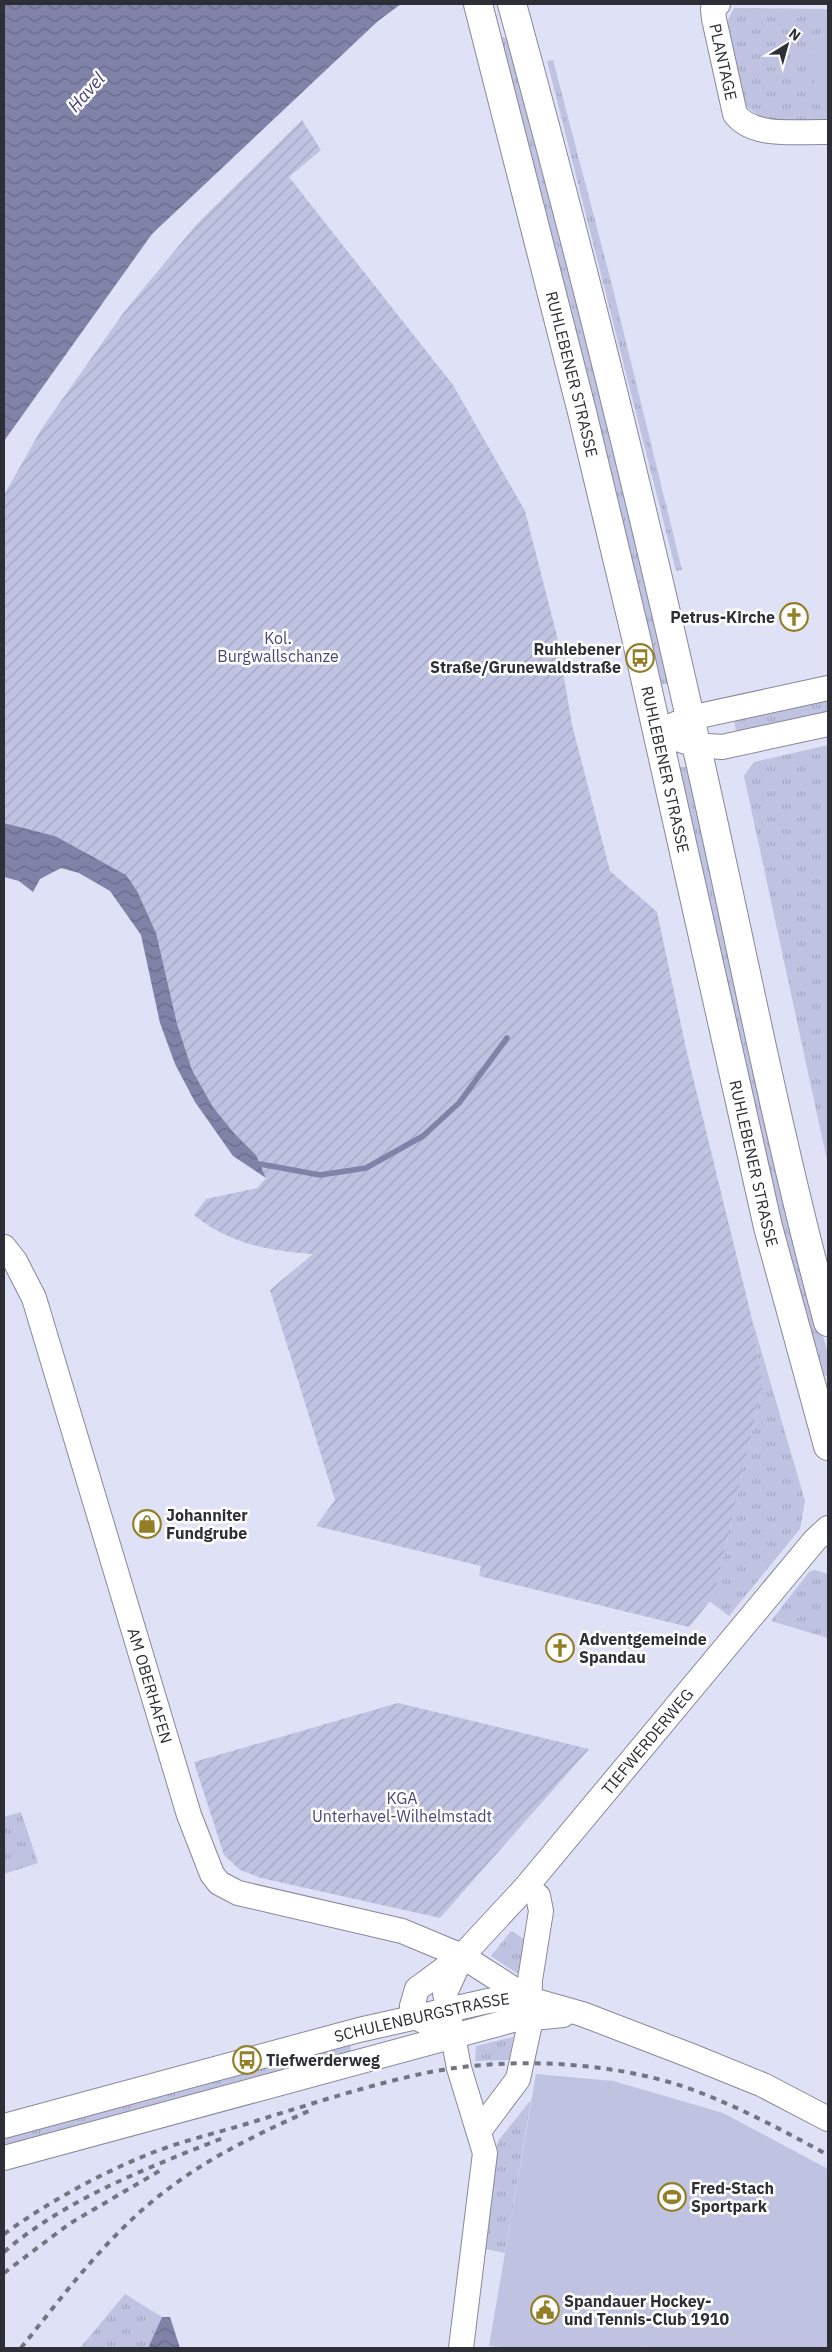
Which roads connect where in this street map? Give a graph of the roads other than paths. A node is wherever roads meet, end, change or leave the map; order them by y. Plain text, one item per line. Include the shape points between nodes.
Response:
1 (478, 4) edge
2 (512, 4) edge
3 (718, 4) edge
4 (828, 132) edge
5 (828, 688) edge
6 (690, 718) junction
7 (828, 724) edge
8 (656, 732) junction
9 (696, 745) junction
10 (4, 1247) edge
11 (828, 1322) edge
12 (820, 1390) edge
13 (828, 1446) edge
14 (828, 1528) edge
15 (526, 1887) junction
16 (462, 1956) junction
17 (530, 2008) junction
18 (448, 2009) junction
19 (415, 2017) junction
20 (453, 2036) junction
21 (828, 2119) edge
22 (4, 2126) edge
23 (478, 2131) junction
24 (4, 2158) edge
25 (462, 2348) edge

1 - 8 main road, RUHLEBENER STRASSE via 582,412
2 - 6 main road, RUHLEBENER STRASSE via 587,286
3 - 4 street, PLANTAGE via 713,9 714,19 735,114 742,123 750,128
5 - 6 street
6 - 8 street
6 - 9 main road, RUHLEBENER STRASSE
7 - 9 street via 722,747
8 - 9 street
8 - 12 main road, RUHLEBENER STRASSE via 768,1227
9 - 11 main road, RUHLEBENER STRASSE via 785,1156
10 - 16 street, AM OBERHAFEN via 16,1261 34,1298 125,1597 164,1738 212,1874 219,1883 238,1893 402,1931
12 - 13 main road, RUHLEBENER STRASSE
14 - 15 street, TIEFWERDERWEG
15 - 16 street, TIEFWERDERWEG
15 - 17 street via 538,1896 541,1910
16 - 17 street
16 - 18 street, TIEFWERDERWEG via 445,1993
16 - 19 street, TIEFWERDERWEG via 416,1989 412,2006
17 - 18 street, SCHULENBURGSTRASSE via 511,1998
17 - 20 street, SCHULENBURGSTRASSE
17 - 21 street, SCHULENBURGSTRASSE via 582,2014 763,2085
17 - 23 street via 518,2079
18 - 19 street, SCHULENBURGSTRASSE
18 - 20 street, TIEFWERDERWEG
19 - 20 street
19 - 22 street, SCHULENBURGSTRASSE
20 - 23 street, TIEFWERDERWEG
20 - 24 street, SCHULENBURGSTRASSE
23 - 25 street, TIEFWERDERWEG via 485,2153

